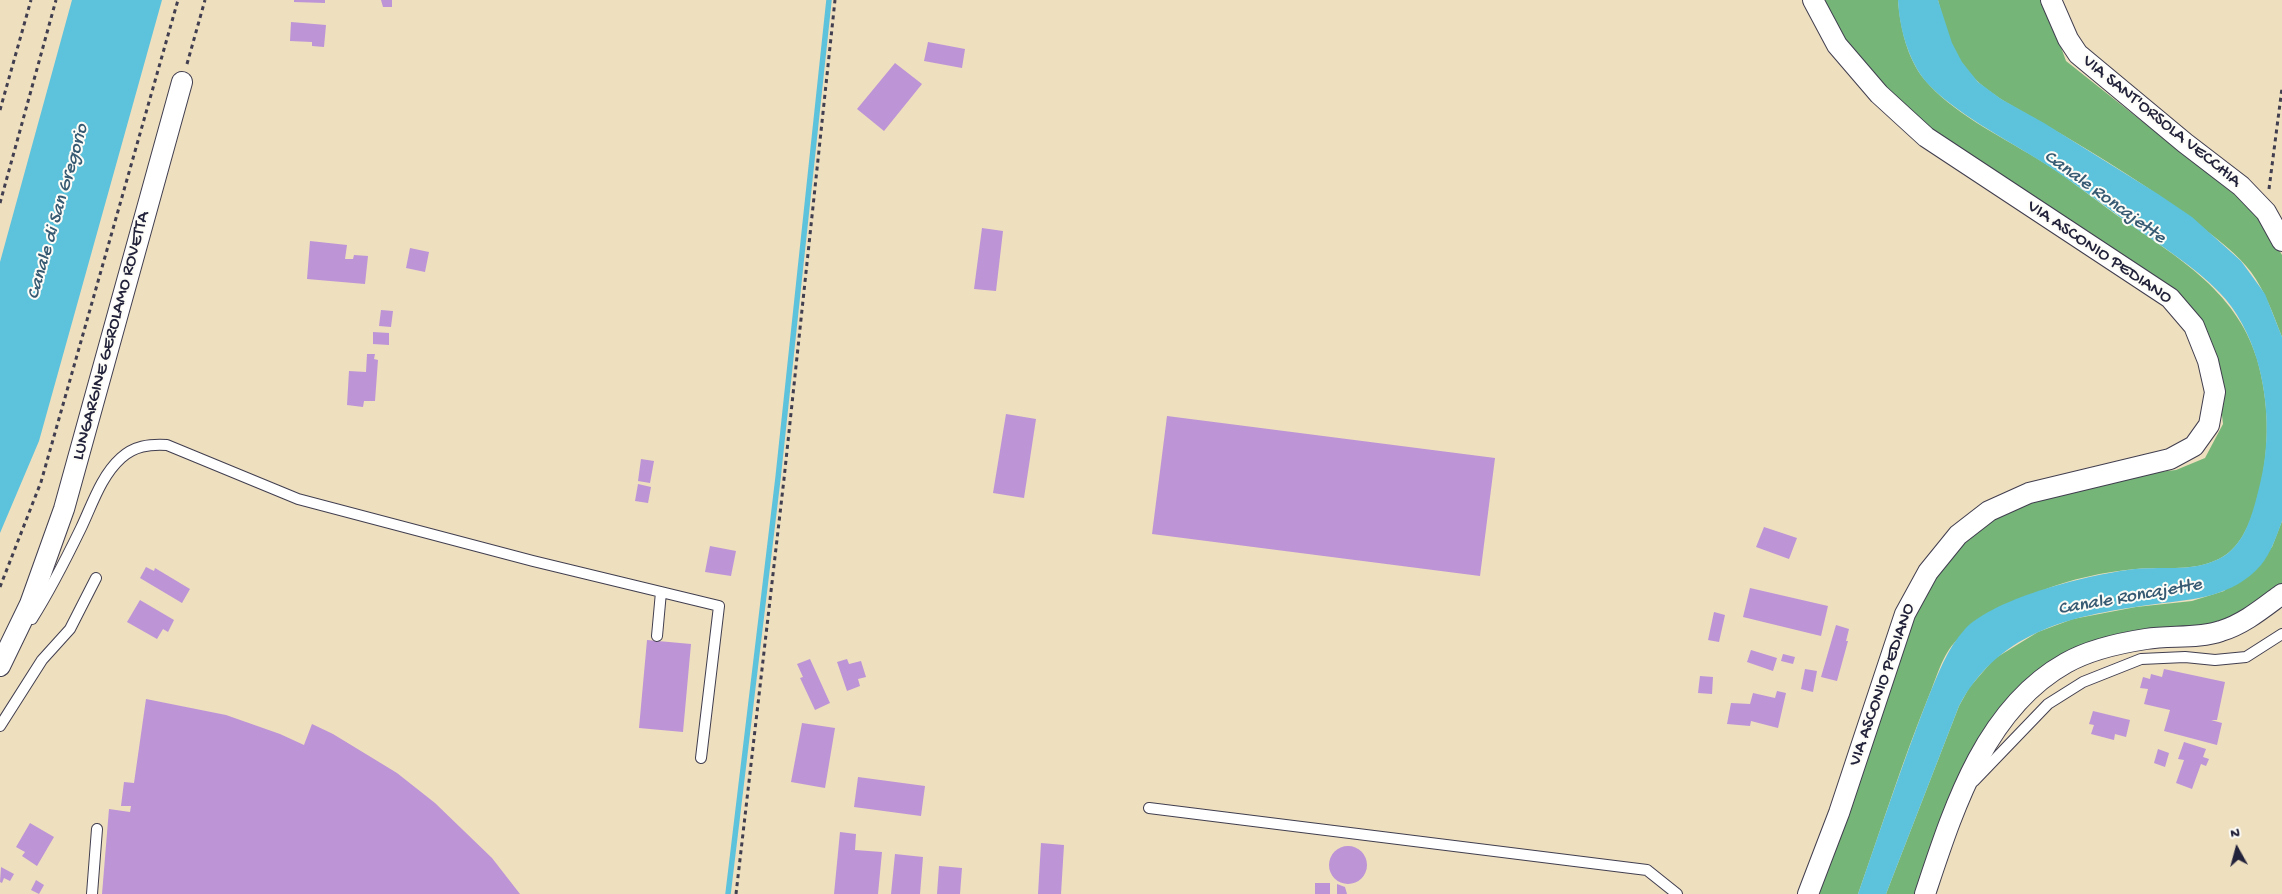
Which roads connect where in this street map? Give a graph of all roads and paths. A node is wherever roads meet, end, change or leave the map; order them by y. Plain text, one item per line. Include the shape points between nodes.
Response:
1 (31, 0) edge
2 (56, 0) edge
3 (178, 0) edge
4 (206, 0) edge
5 (835, 0) edge
6 (1813, 0) edge
7 (2050, 0) edge
8 (182, 82) joint
9 (2282, 88) edge
10 (0, 110) edge
11 (0, 203) edge
12 (2266, 212) junction
13 (2282, 241) edge
14 (96, 578) dead end
15 (0, 587) edge
16 (661, 592) junction
17 (2282, 594) edge
18 (2282, 634) edge
19 (657, 636) dead end
20 (13, 642) junction
21 (0, 666) edge
22 (0, 726) edge
23 (701, 758) dead end
24 (1961, 795) junction
25 (1149, 808) dead end
26 (97, 829) dead end
27 (92, 894) edge
28 (736, 894) edge
29 (1677, 894) edge
30 (1808, 894) edge
31 (1926, 894) edge

1 - 10 path
2 - 11 path
3 - 15 path via 41,482
4 - 8 path
5 - 28 path
6 - 30 street, VIA ASCONIO PEDIANO via 1837,45 1879,94 1926,137 2170,298 2194,326 2208,361 2215,392 2209,425 2194,446 2170,459 2028,493 1989,511 1958,535 1928,572 1905,614 1839,813
7 - 12 street, VIA SANT'ORSOLA VECCHIA via 2078,54 2241,186
8 - 20 street, LUNGARGINE GEROLAMO ROVETTA via 64,509
9 - 12 path, VIA SANT'ORSOLA VECCHIA
12 - 13 street, VIA SANT'ORSOLA VECCHIA
14 - 22 lane via 70,629 42,660
16 - 19 lane
16 - 20 lane via 298,499 167,445 150,444 134,449 106,475 53,587
16 - 23 lane via 719,606
17 - 24 street via 2251,617 2220,632 2146,639 2103,649 2066,663 2029,690 1992,733
18 - 24 lane via 2246,657 2141,659 2084,682 2048,704
20 - 21 street, LUNGARGINE GEROLAMO ROVETTA
24 - 31 street
25 - 29 lane via 1647,870
26 - 27 lane

